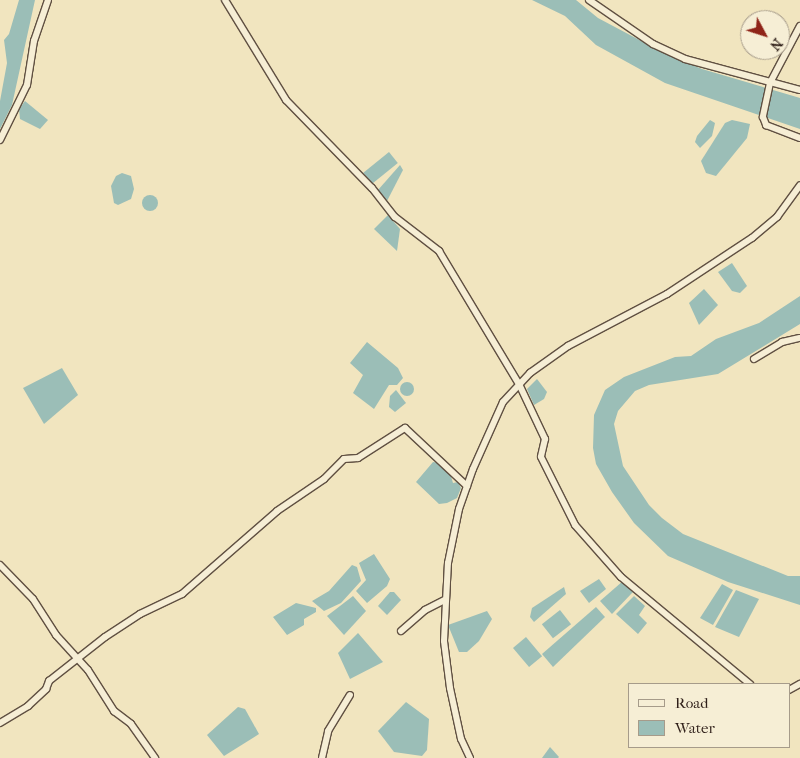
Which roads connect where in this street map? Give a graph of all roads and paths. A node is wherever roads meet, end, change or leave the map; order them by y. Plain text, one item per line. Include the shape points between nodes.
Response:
1 (48, 0) edge
2 (225, 0) edge
3 (589, 0) edge
4 (800, 26) edge
5 (771, 82) junction
6 (800, 90) edge
7 (800, 138) edge
8 (0, 140) edge
9 (800, 185) edge
10 (800, 338) edge
11 (754, 359) dead end
12 (519, 384) junction
13 (467, 486) junction
14 (0, 565) edge
15 (445, 600) junction
16 (401, 631) dead end
17 (79, 658) junction
18 (749, 683) edge
19 (350, 696) dead end
20 (0, 723) edge
21 (155, 758) edge
22 (322, 758) edge
23 (470, 758) edge

1 - 8 street via 34,41 26,85
2 - 12 street via 286,100 372,188 395,217 439,251
3 - 5 street via 653,44 685,59
4 - 5 street
5 - 6 street
5 - 7 street via 763,117 766,126
9 - 12 street via 777,217 752,238 667,294 568,346
10 - 11 street via 782,342
12 - 13 street via 504,402
12 - 18 street via 545,439 541,457 575,525 621,577
13 - 15 street via 448,563
13 - 17 street via 405,428 358,458 344,459 324,479 278,511 182,594 140,614
14 - 17 street via 15,577 56,635
15 - 16 street via 425,610
15 - 23 street via 444,641 450,688 461,739
17 - 20 street via 49,681 46,689 28,706
17 - 21 street via 114,711 131,724
19 - 22 street via 328,731

